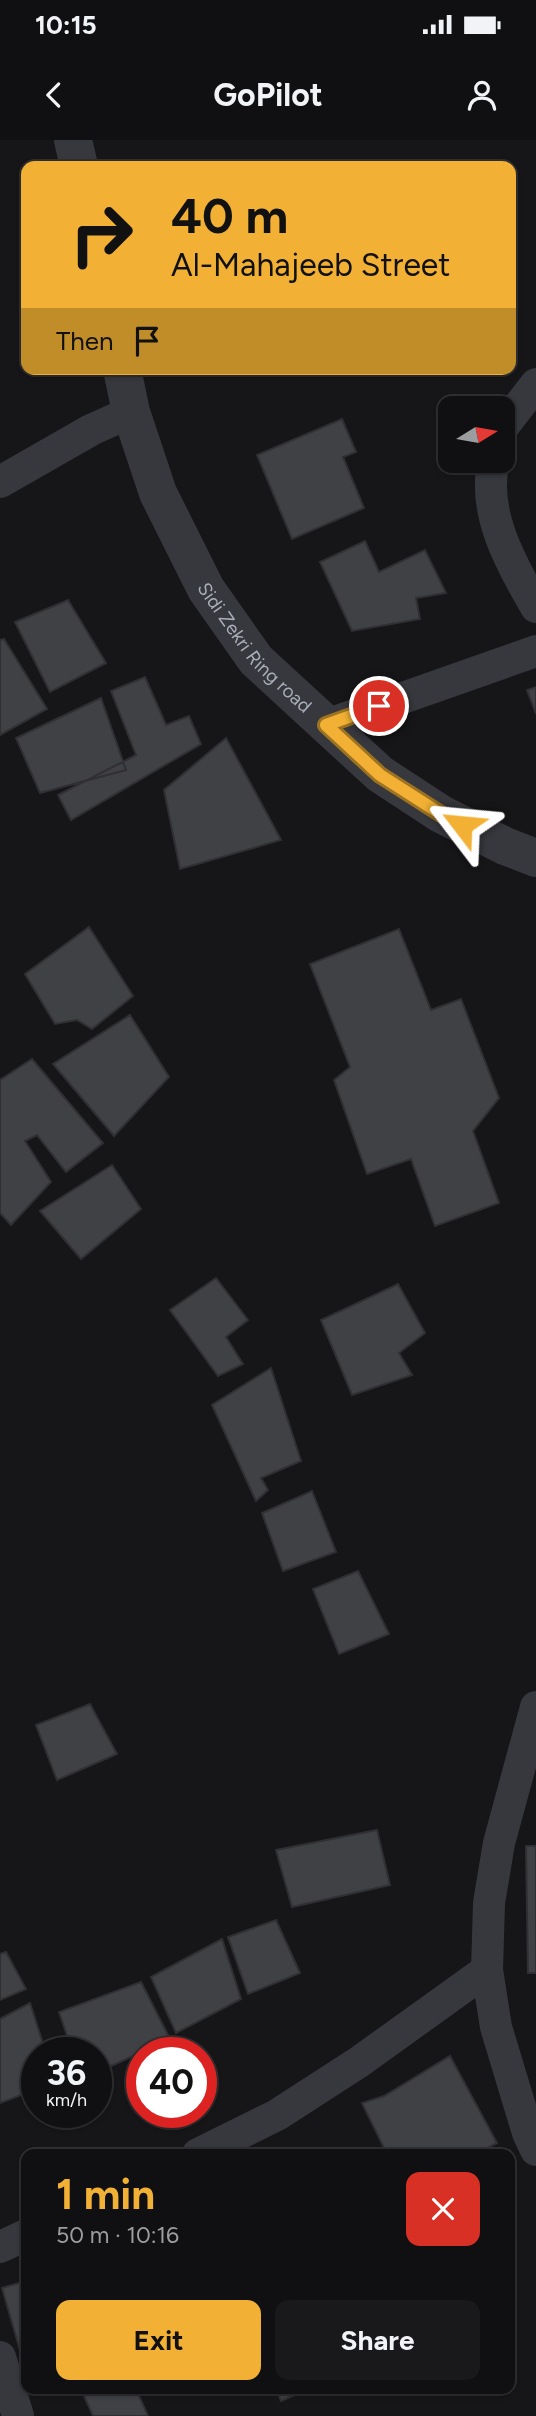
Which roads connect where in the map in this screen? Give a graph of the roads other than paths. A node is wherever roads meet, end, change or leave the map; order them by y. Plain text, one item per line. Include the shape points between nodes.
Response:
1 (73, 140) edge
2 (78, 161) edge
3 (123, 375) edge
4 (536, 384) edge
5 (515, 411) edge
6 (131, 412) junction
7 (490, 473) edge
8 (0, 482) edge
9 (536, 607) edge
10 (536, 651) edge
11 (326, 725) junction
12 (536, 858) edge
13 (536, 1712) edge
14 (487, 1970) junction
15 (208, 2149) edge
16 (536, 2150) edge
17 (21, 2237) edge
18 (0, 2247) edge
19 (0, 2357) edge
20 (18, 2416) edge

1 - 2 street
3 - 6 street, Sidi Zekri Ring road
4 - 5 street
6 - 8 street
6 - 11 street, Sidi Zekri Ring road via 158,493 206,589 256,660
7 - 9 street via 497,528
10 - 11 street
11 - 12 street, Sidi Zekri Ring road via 380,775 441,814
13 - 14 street via 499,1843 489,1903
14 - 15 street via 277,2115
14 - 16 street via 496,2027
17 - 18 street
19 - 20 street

